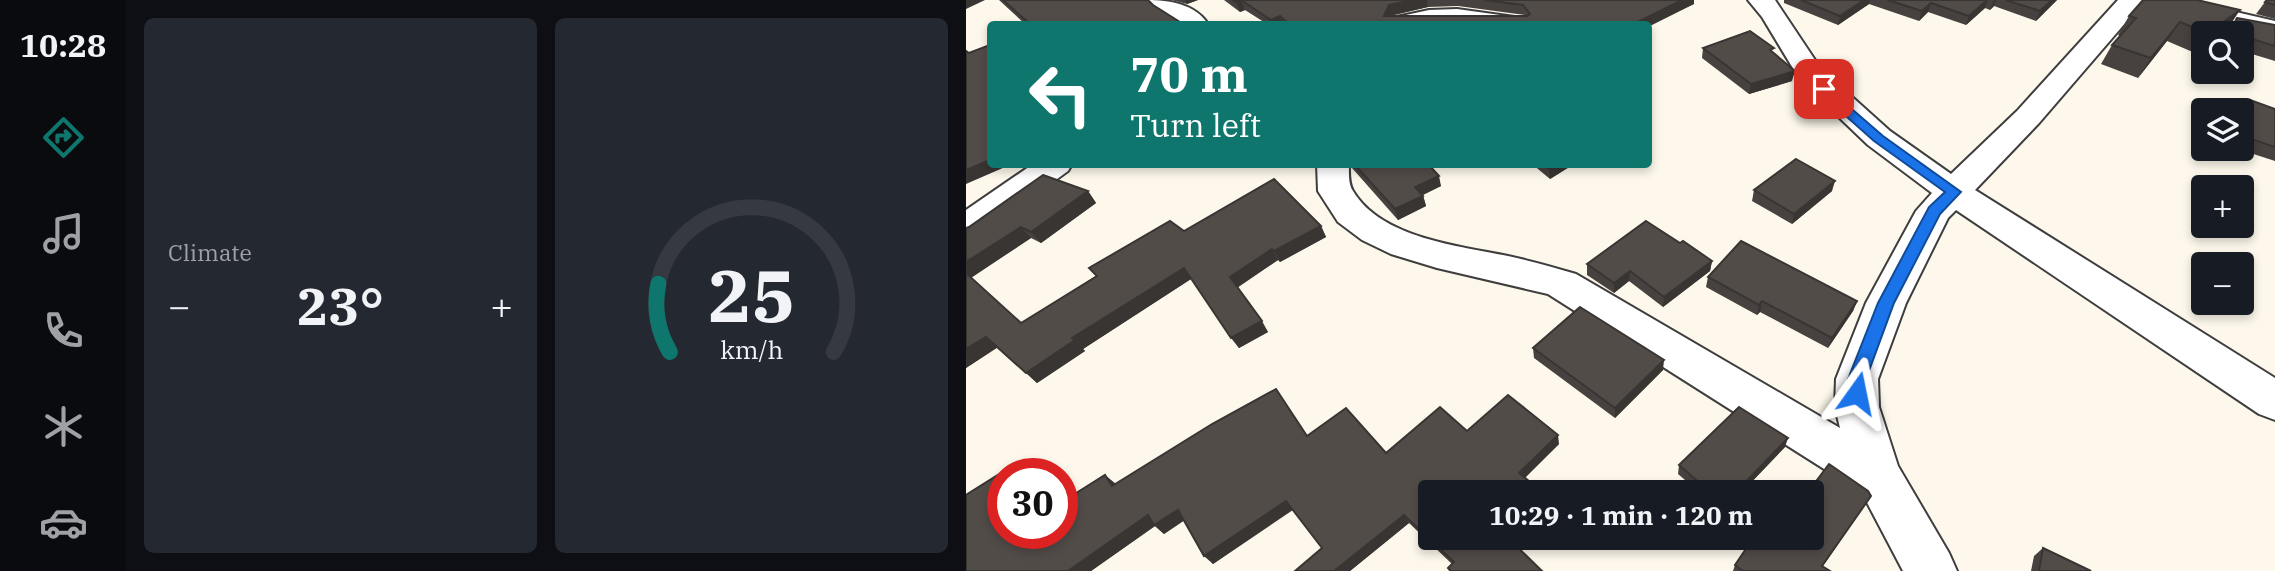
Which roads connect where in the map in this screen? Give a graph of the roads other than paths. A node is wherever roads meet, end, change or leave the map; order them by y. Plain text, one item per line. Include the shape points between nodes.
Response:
1 (1160, 0) edge
2 (1761, 0) edge
3 (2132, 0) edge
4 (2159, 0) edge
5 (1190, 21) edge
6 (1415, 21) edge
7 (1494, 21) edge
8 (2275, 29) edge
9 (1050, 168) edge
10 (1333, 168) edge
11 (1954, 192) junction
12 (966, 227) edge
13 (2275, 401) edge
14 (1879, 477) junction
15 (1931, 571) edge

1 - 5 street
2 - 11 street via 1824,89 1879,138
3 - 11 street
4 - 8 street
6 - 7 street via 1458,16
9 - 12 street
10 - 14 street via 1334,189 1345,207 1392,242 1562,284
11 - 13 street
11 - 14 street via 1934,211 1924,229 1886,303 1857,379 1861,427
14 - 15 street

